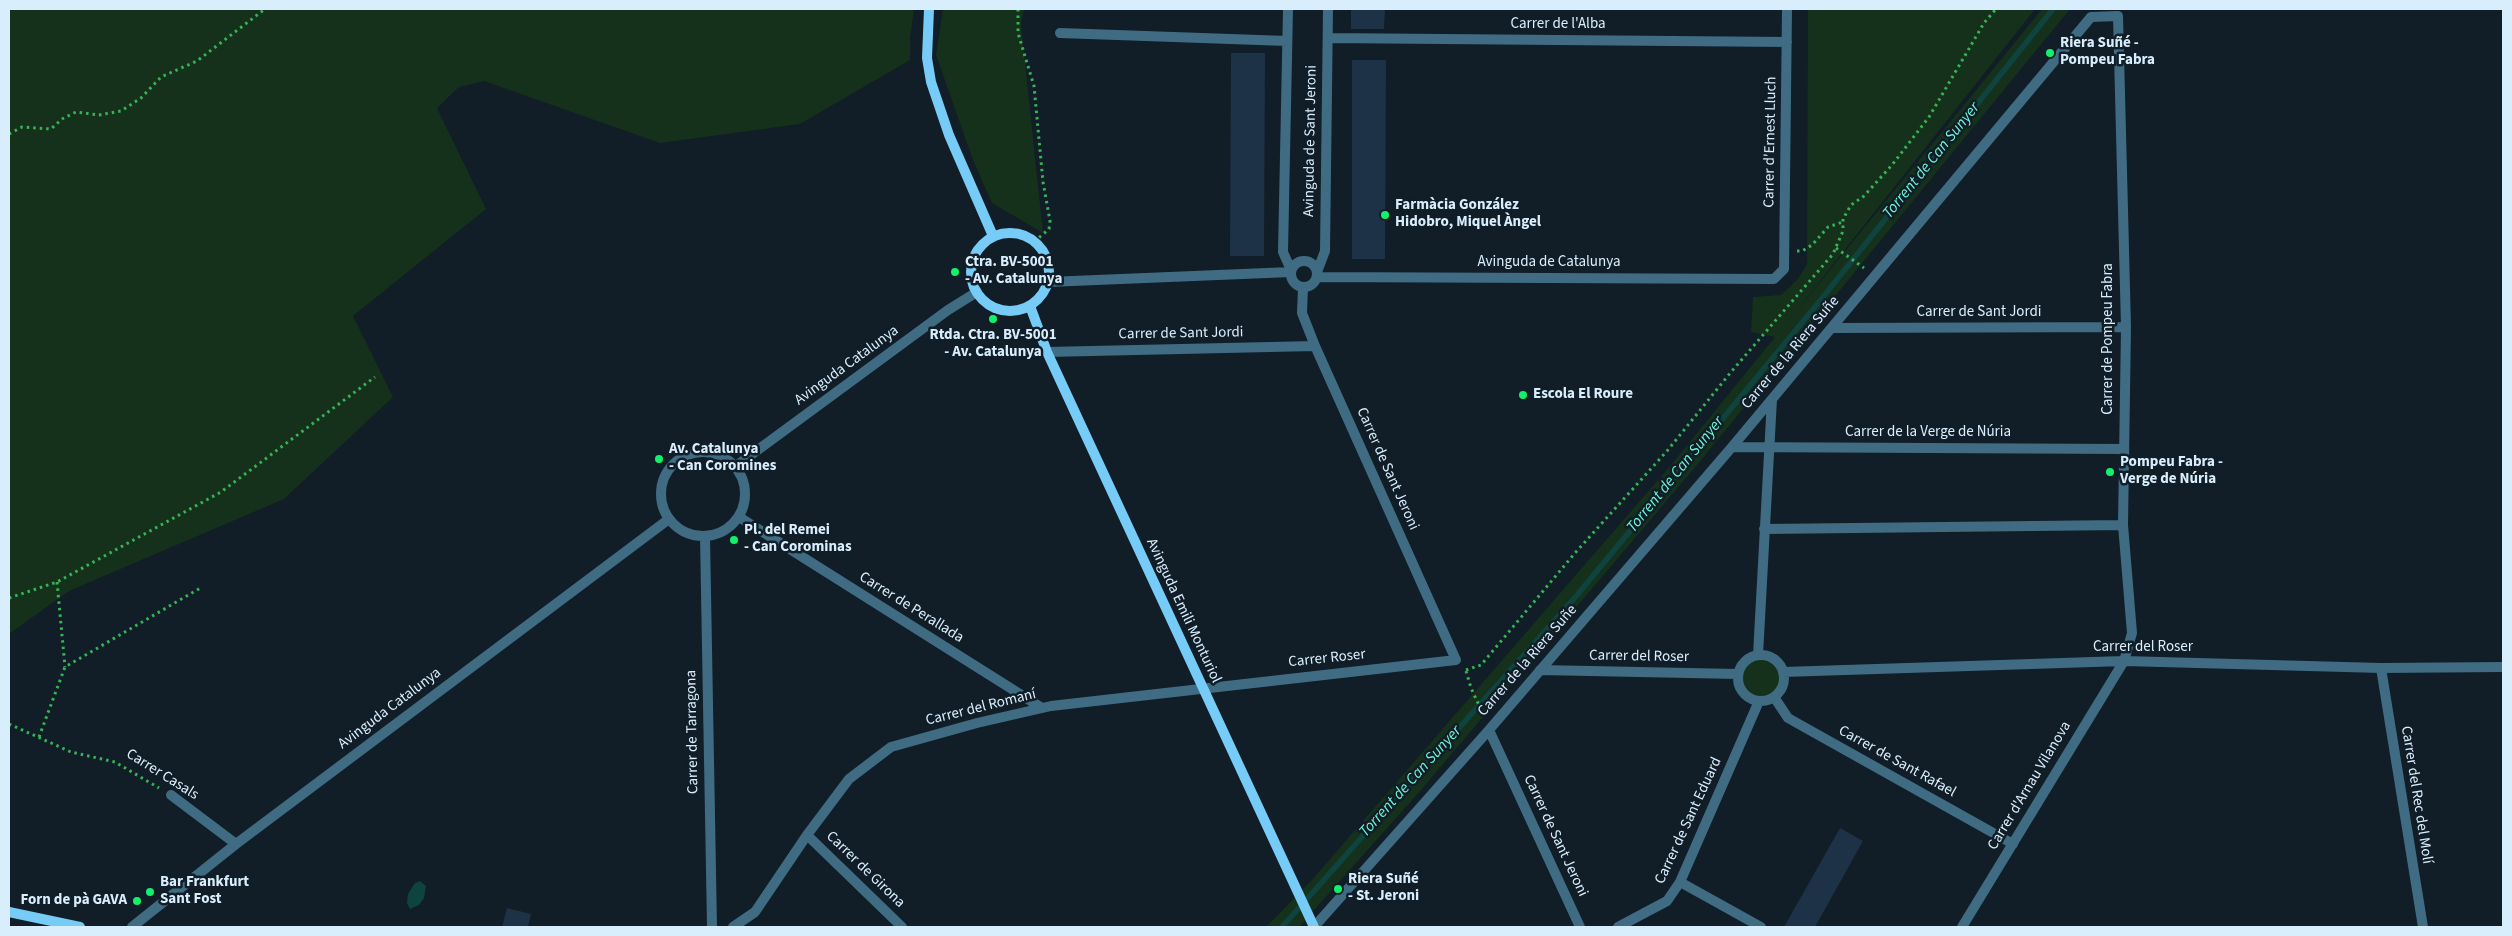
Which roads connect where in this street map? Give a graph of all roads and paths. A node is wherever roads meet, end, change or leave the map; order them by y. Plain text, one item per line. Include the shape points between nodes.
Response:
1 (265, 9) edge
2 (929, 9) edge
3 (1018, 9) edge
4 (1288, 9) edge
5 (1328, 9) edge
6 (1787, 9) edge
7 (1996, 9) edge
8 (2118, 16) joint
9 (1060, 33) dead end
10 (1328, 38) junction
11 (1287, 41) junction
12 (1787, 42) junction
13 (9, 134) edge
14 (1843, 222) junction
15 (993, 236) junction
16 (1035, 242) junction
17 (1836, 248) junction
18 (1784, 250) junction
19 (1291, 271) junction
20 (1317, 274) junction
21 (1780, 275) joint
22 (1875, 276) junction
23 (1048, 282) junction
24 (1303, 287) junction
25 (976, 292) junction
26 (1030, 306) junction
27 (2126, 327) junction
28 (1832, 328) junction
29 (1315, 346) junction
30 (1047, 352) junction
31 (374, 377) dead end
32 (1772, 399) junction
33 (1732, 447) junction
34 (1768, 447) junction
35 (2124, 449) junction
36 (736, 466) junction
37 (739, 517) junction
38 (669, 519) junction
39 (2122, 524) junction
40 (1764, 529) junction
41 (705, 536) junction
42 (57, 582) junction
43 (202, 587) dead end
44 (9, 598) edge
45 (1758, 655) junction
46 (1456, 660) junction
47 (2124, 661) junction
48 (65, 667) junction
49 (2503, 667) edge
50 (2380, 668) junction
51 (1540, 670) junction
52 (1466, 671) junction
53 (1783, 672) junction
54 (1738, 674) junction
55 (1202, 687) junction
56 (1774, 697) junction
57 (1759, 701) junction
58 (1042, 708) junction
59 (9, 724) edge
60 (1487, 725) junction
61 (39, 737) junction
62 (171, 795) joint
63 (807, 835) junction
64 (236, 844) junction
65 (2013, 844) junction
66 (1680, 882) junction
67 (9, 912) edge
68 (1313, 924) edge
69 (80, 927) edge
70 (132, 927) edge
71 (712, 927) edge
72 (733, 927) edge
73 (902, 927) edge
74 (1580, 927) edge
75 (1618, 927) edge
76 (1761, 927) edge
77 (1962, 927) edge
78 (2423, 927) edge

1 - 13 path via 197,62 161,77 141,98 121,111 99,115 76,112 51,129 22,127
2 - 15 street via 927,58 931,82 949,135
3 - 16 path via 1018,33 1034,86 1050,221 1049,229
4 - 11 street, Avinguda de Sant Jeroni
5 - 10 street, Avinguda de Sant Jeroni
6 - 12 street, Carrer d'Ernest Lluch
7 - 14 path via 1984,23 1929,117 1864,196 1851,205
8 - 22 street, Carrer de la Riera Suñe via 2091,17
8 - 27 street, Carrer de Pompeu Fabra
9 - 11 street
10 - 12 street, Carrer de l'Alba
10 - 20 street, Avinguda de Sant Jeroni via 1325,251
11 - 19 street, Avinguda de Sant Jeroni via 1283,252
12 - 18 street, Carrer d'Ernest Lluch
14 - 17 path
14 - 18 path via 1828,227 1802,251
15 - 16 street via 1014,233
15 - 25 street via 979,249 973,261 971,271
16 - 23 street via 1046,256 1050,269
17 - 22 path
17 - 52 path via 1667,451 1481,665
18 - 21 street, Carrer d'Ernest Lluch via 1784,269
19 - 20 street via 1297,263 1307,261
19 - 23 street
19 - 24 street via 1294,283
20 - 21 street, Avinguda de Catalunya via 1774,279
20 - 24 street via 1311,285
22 - 28 street, Carrer de la Riera Suñe
23 - 26 street via 1038,300
24 - 29 street, Carrer de Sant Jeroni via 1302,313
25 - 26 street via 995,308 1010,312
25 - 36 street, Avinguda Catalunya
26 - 30 street, Avinguda Emili Monturiol
27 - 28 street, Carrer de Sant Jordi
27 - 35 street, Carrer de Pompeu Fabra
28 - 32 street, Carrer de la Riera Suñe
29 - 30 street, Carrer de Sant Jordi
29 - 46 street, Carrer de Sant Jeroni
30 - 55 street, Avinguda Emili Monturiol
31 - 42 path via 221,492
32 - 33 street, Carrer de la Riera Suñe
32 - 34 street
33 - 34 street, Carrer de la Verge de Núria
33 - 51 street, Carrer de la Riera Suñe
34 - 35 street, Carrer de la Verge de Núria
34 - 40 street
35 - 39 street, Carrer de Pompeu Fabra
36 - 37 street via 746,493
36 - 38 street via 718,454 703,451 678,459 663,480 661,496
37 - 41 street via 729,528
37 - 58 street, Carrer de Perallada
38 - 41 street via 692,535
38 - 64 street, Avinguda Catalunya
39 - 40 street
39 - 47 street, Carrer de Pompeu Fabra via 2132,633
40 - 45 street
41 - 71 street, Carrer de Tarragona
42 - 44 path
42 - 48 path
43 - 48 path
45 - 53 street via 1774,659
45 - 54 street via 1744,662
46 - 52 path
46 - 55 street, Carrer Roser
47 - 50 street, Carrer del Roser
47 - 53 street, Carrer del Roser
47 - 65 street, Carrer d'Arnau Vilanova
48 - 61 path
49 - 50 street, Carrer del Roser
50 - 78 street, Carrer del Rec del Molí
51 - 54 street, Carrer del Roser
51 - 60 street, Carrer de la Riera Suñe
52 - 60 path
53 - 56 street via 1782,688
54 - 57 street via 1741,691 1746,697
55 - 58 street, Carrer del Romaní
55 - 68 street, Avinguda Emili Monturiol
56 - 57 street
56 - 65 street, Carrer de Sant Rafael via 1788,718
57 - 66 street, Carrer de Sant Eduard
58 - 63 street, Carrer del Romaní via 891,747 849,779
59 - 61 path, Carrer Casals
60 - 68 street, Carrer de la Riera Suñe
60 - 74 street, Carrer de Sant Jeroni
61 - 62 path, Carrer Casals via 71,752 115,762
62 - 64 street, Carrer Casals
63 - 72 street, Carrer de Girona via 755,912
63 - 73 street, Carrer de Girona
64 - 70 street, Avinguda Catalunya
65 - 77 street, Carrer d'Arnau Vilanova
66 - 75 street, Carrer de Sant Eduard via 1667,901
66 - 76 street
67 - 69 street

